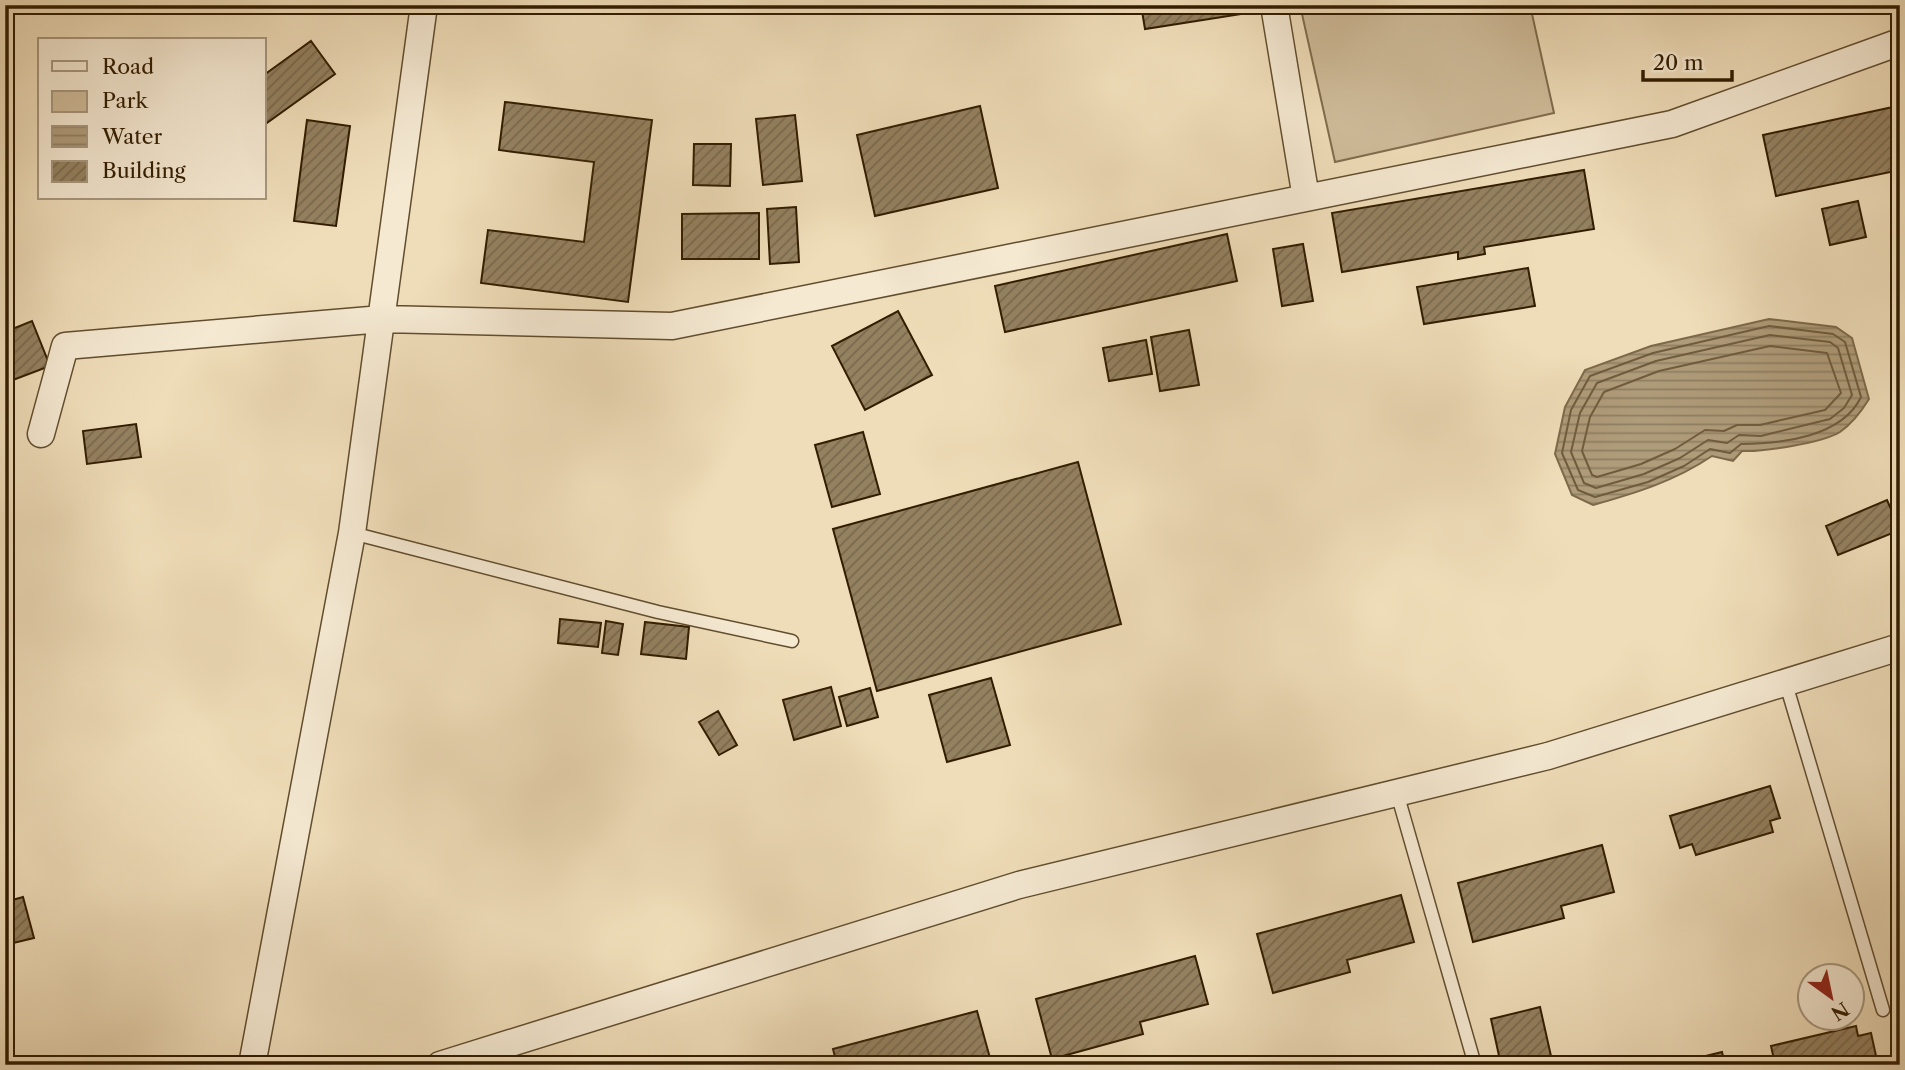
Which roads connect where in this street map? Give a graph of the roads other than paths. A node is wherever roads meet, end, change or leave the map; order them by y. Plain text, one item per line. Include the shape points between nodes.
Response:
1 (424, 5) edge
2 (1274, 5) edge
3 (1900, 42) edge
4 (1306, 198) junction
5 (382, 319) junction
6 (41, 434) dead end
7 (352, 533) junction
8 (792, 641) dead end
9 (1900, 647) edge
10 (1786, 684) junction
11 (1396, 793) junction
12 (1883, 1010) dead end
13 (251, 1065) edge
14 (440, 1065) edge
15 (1475, 1065) edge

1 - 5 street
2 - 4 street
3 - 4 street via 1672,124
4 - 5 street via 672,326
5 - 6 street via 65,346
5 - 7 street
7 - 8 lane via 658,612
7 - 13 street
9 - 10 street
10 - 11 street via 1548,757
10 - 12 lane
11 - 14 street via 1019,885
11 - 15 lane

